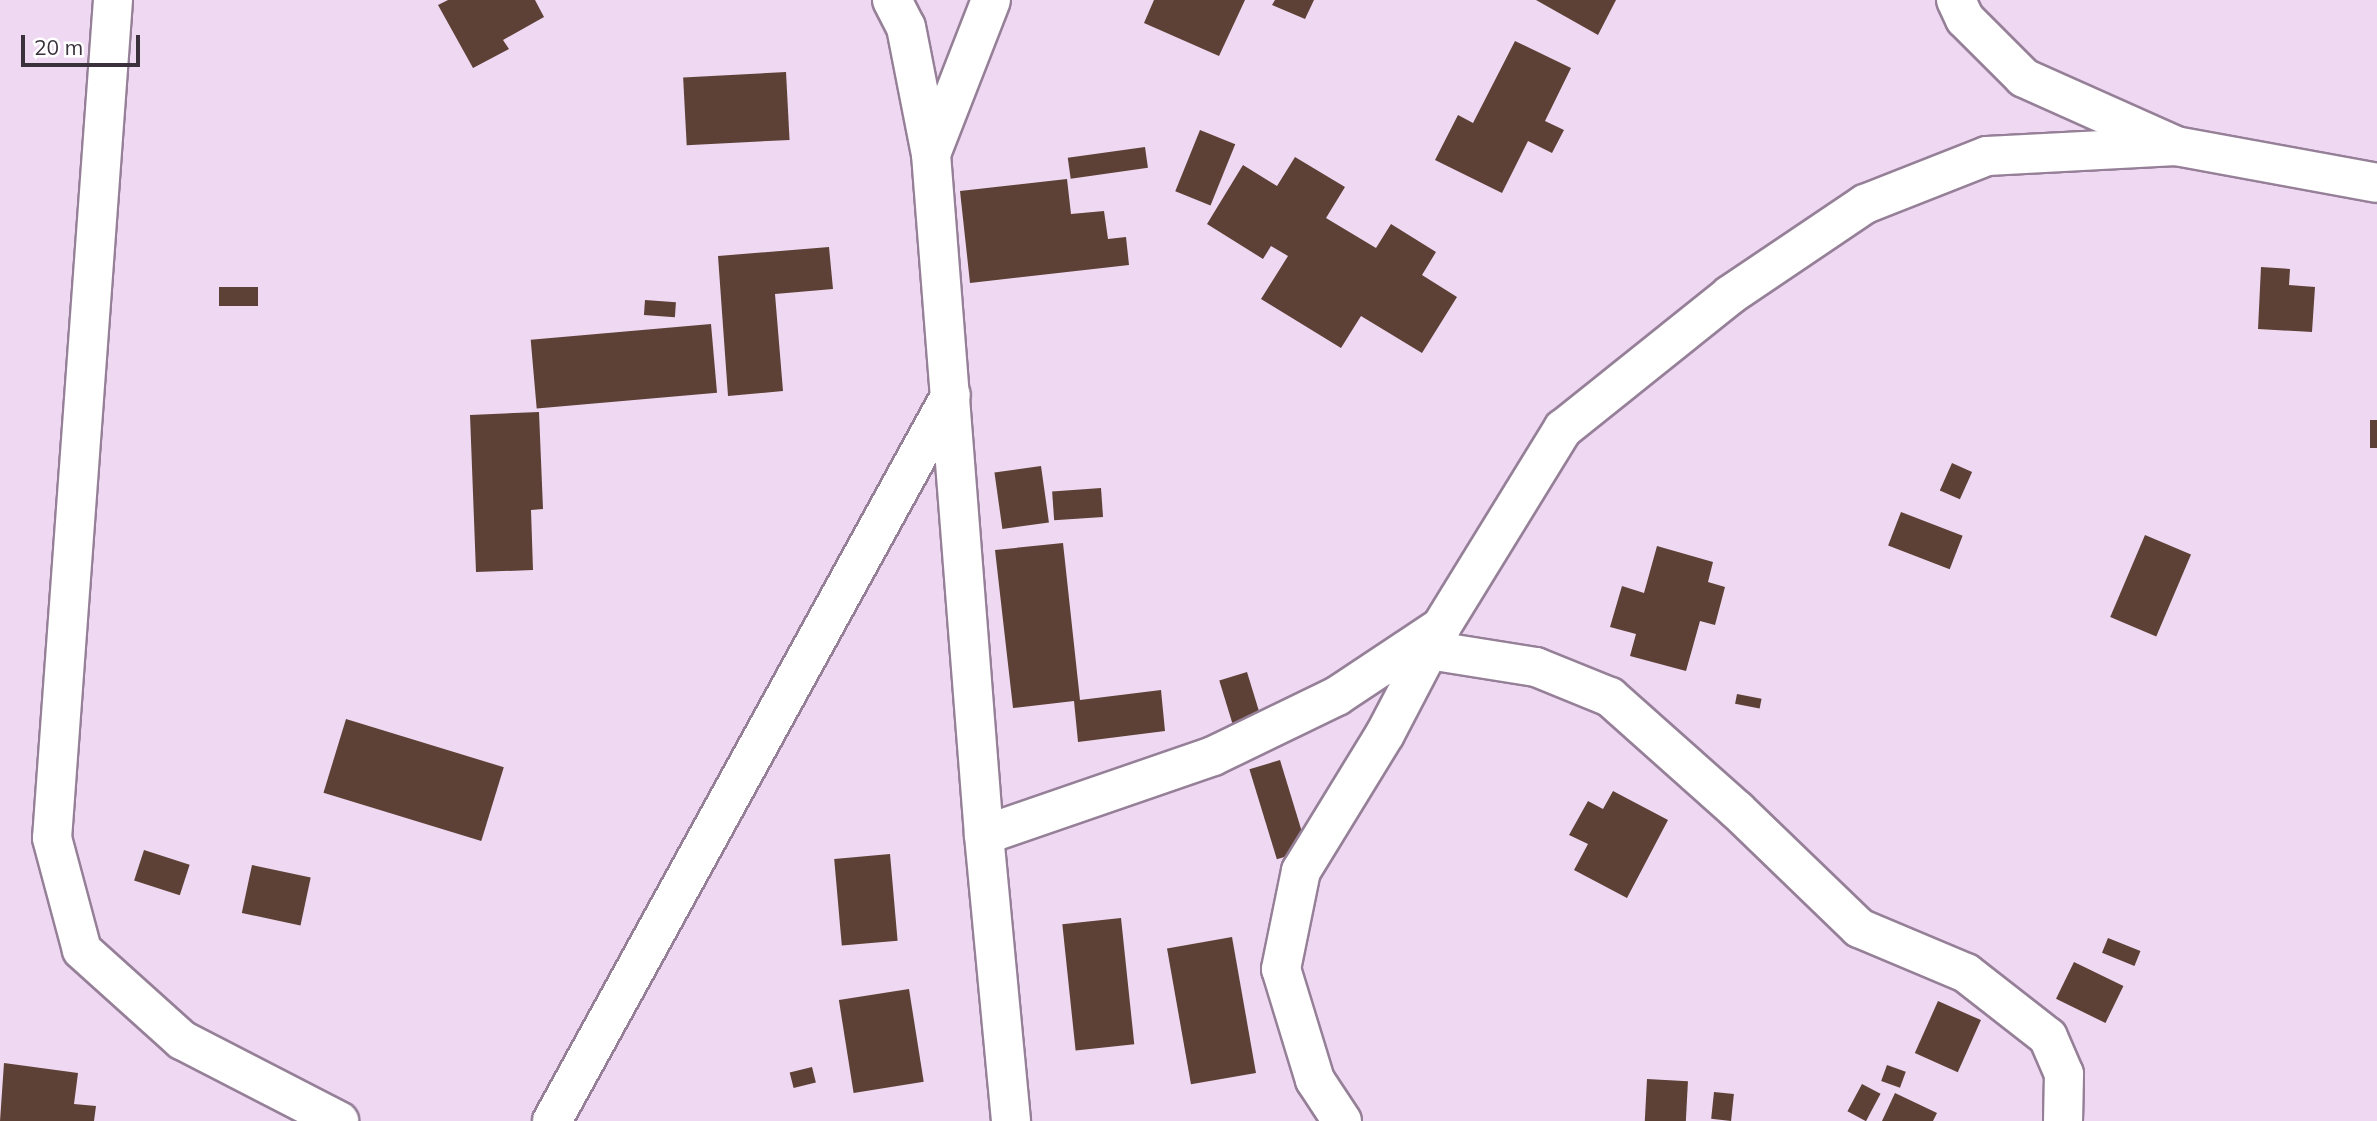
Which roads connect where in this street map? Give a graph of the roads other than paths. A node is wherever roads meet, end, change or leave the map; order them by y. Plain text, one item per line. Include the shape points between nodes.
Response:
1 (113, 0) edge
2 (892, 0) edge
3 (991, 0) edge
4 (1956, 0) edge
5 (2176, 146) junction
6 (931, 154) junction
7 (2377, 183) edge
8 (951, 395) junction
9 (1435, 639) junction
10 (984, 835) junction
11 (339, 1121) edge
12 (552, 1121) edge
13 (1011, 1121) edge
14 (1342, 1121) edge
15 (2063, 1121) edge

1 - 11 street via 52,838 82,950 182,1040
2 - 6 street via 906,27
3 - 6 street
4 - 5 street via 1965,19 2024,78
5 - 7 street
5 - 9 street via 1987,156 1865,204 1730,295 1563,429
6 - 8 street
8 - 10 street
8 - 12 street
9 - 10 street via 1337,696 1213,756
9 - 14 street via 1385,734 1301,871 1281,969 1315,1080
9 - 15 street via 1536,667 1610,697 1737,810 1859,928 1966,973 2048,1037 2064,1074
10 - 13 street

